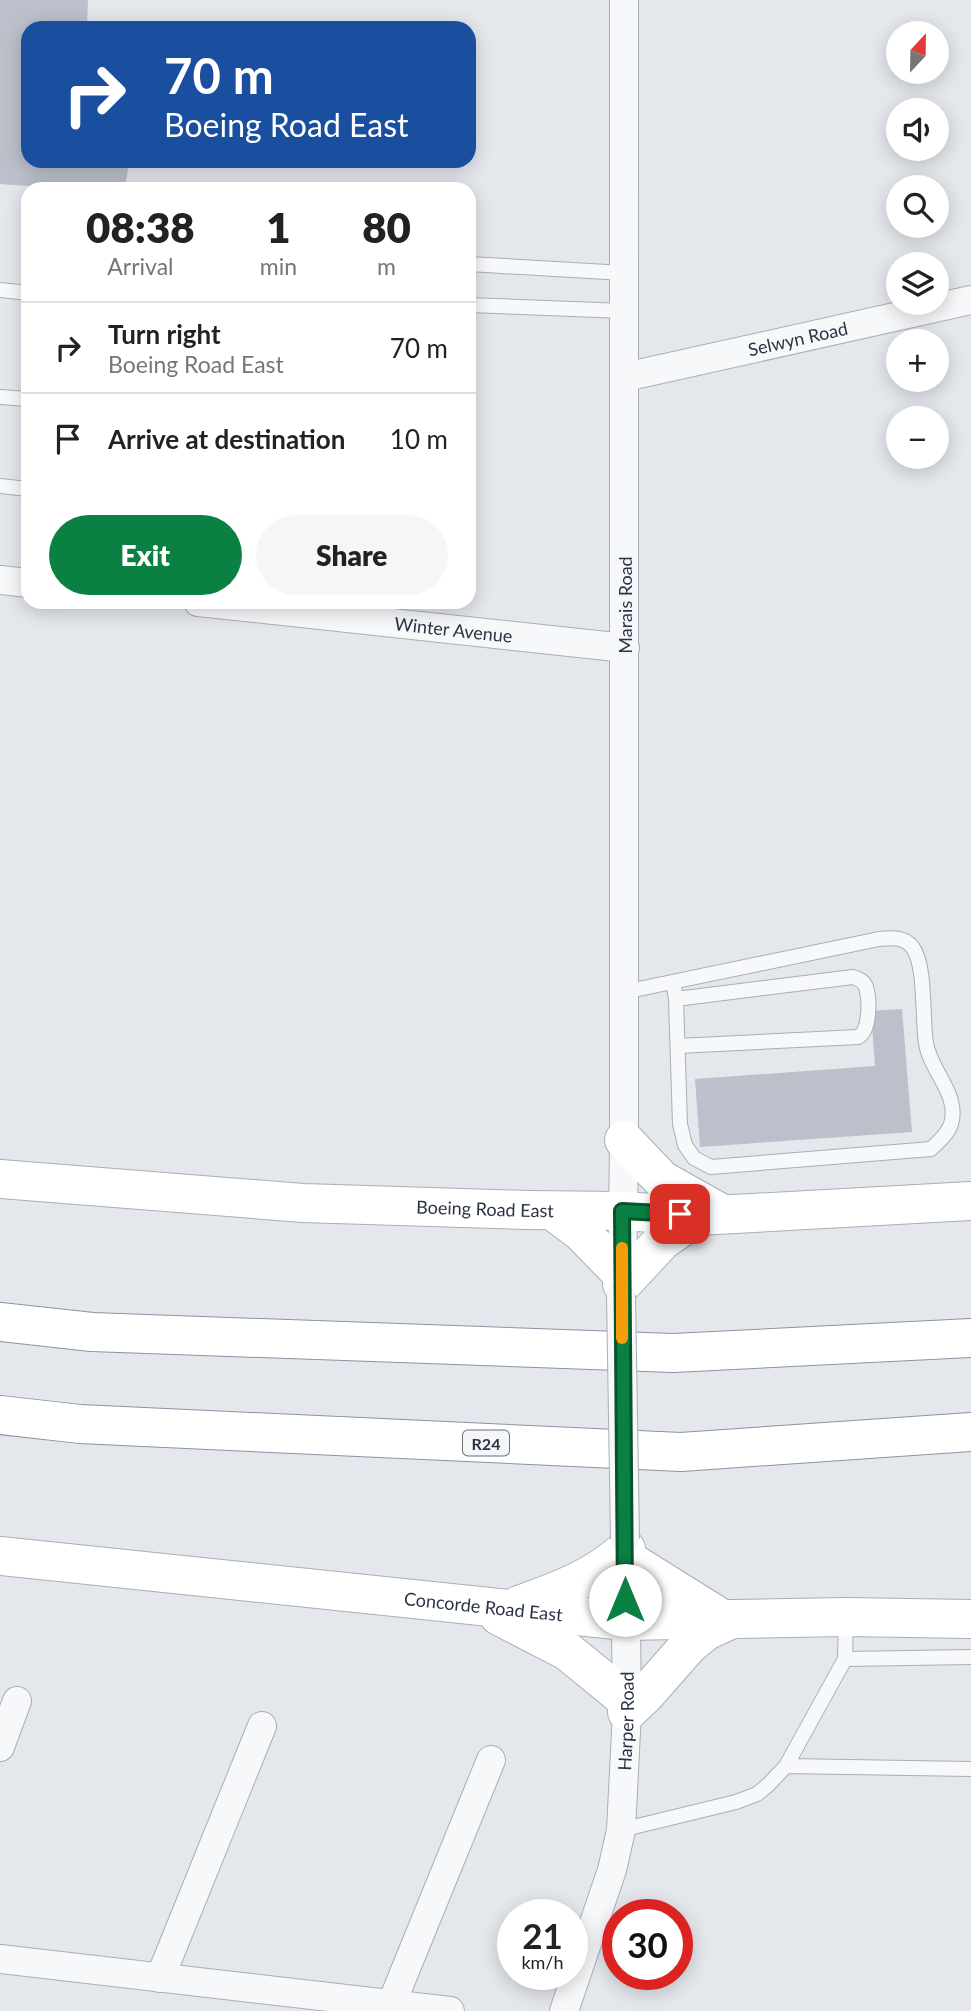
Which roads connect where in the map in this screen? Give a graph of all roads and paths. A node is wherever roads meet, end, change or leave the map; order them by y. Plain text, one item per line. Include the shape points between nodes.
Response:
1 (624, 0) edge
2 (476, 264) edge
3 (624, 273) junction
4 (0, 290) edge
5 (21, 292) edge
6 (971, 300) edge
7 (476, 305) edge
8 (624, 312) junction
9 (625, 377) junction
10 (0, 397) edge
11 (21, 398) edge
12 (0, 486) edge
13 (21, 488) edge
14 (0, 580) edge
15 (21, 582) edge
16 (263, 609) edge
17 (625, 648) junction
18 (673, 982) junction
19 (624, 992) junction
20 (676, 999) junction
21 (678, 1046) junction
22 (624, 1140) junction
23 (0, 1179) edge
24 (971, 1201) edge
25 (553, 1211) junction
26 (622, 1211) junction
27 (713, 1216) junction
28 (622, 1285) junction
29 (0, 1322) edge
30 (971, 1338) edge
31 (0, 1415) edge
32 (971, 1432) edge
33 (625, 1549) junction
34 (0, 1556) edge
35 (493, 1608) junction
36 (846, 1617) junction
37 (727, 1618) junction
38 (971, 1619) edge
39 (625, 1621) junction
40 (971, 1657) edge
41 (845, 1659) junction
42 (17, 1701) dead end
43 (627, 1706) junction
44 (262, 1726) dead end
45 (0, 1747) edge
46 (491, 1760) dead end
47 (786, 1766) junction
48 (971, 1769) edge
49 (621, 1830) junction
50 (0, 1959) edge
51 (160, 1978) junction
52 (572, 2004) edge
53 (391, 2005) junction
54 (450, 2011) edge

1 - 3 street, Marais Road
2 - 3 lane
3 - 8 street, Marais Road
4 - 5 lane
6 - 9 street, Selwyn Road
7 - 8 lane
8 - 9 street, Marais Road
9 - 17 street, Marais Road
10 - 11 lane
12 - 13 lane
14 - 15 street
16 - 17 street, Winter Avenue
17 - 19 street, Marais Road
18 - 19 lane
18 - 20 lane
18 - 21 lane via 898,937 911,945 919,958 926,1046 952,1106 951,1125 931,1149 712,1167 694,1158 685,1145 680,1124
19 - 22 street, Marais Road
20 - 21 lane
20 - 21 lane via 853,977 862,980 866,988 868,1026 858,1037
22 - 26 street, Marais Road
22 - 27 main road via 662,1180
23 - 25 main road, Boeing Road East via 303,1203
24 - 27 main road, Boeing Road East
25 - 26 main road, Boeing Road East
25 - 28 main road via 581,1232
26 - 27 main road, Boeing Road East
26 - 28 street, Harper Road
27 - 28 main road via 662,1241
28 - 33 street, Harper Road, bridge
29 - 30 main road via 92,1332 673,1353
31 - 32 main road, R24 via 80,1424 681,1452
33 - 35 main road via 573,1586
33 - 37 main road
33 - 39 street, Harper Road
34 - 35 main road, Concorde Road East
35 - 39 main road, Concorde Road East
35 - 43 main road via 567,1651
36 - 37 main road, Concorde Road East
36 - 38 main road, Concorde Road East
36 - 41 lane
37 - 39 main road, Concorde Road East
37 - 43 main road via 689,1645 645,1695
39 - 43 street, Harper Road
40 - 41 lane
41 - 47 lane
42 - 45 street
43 - 49 street, Harper Road
44 - 51 street
46 - 53 street
47 - 48 lane
47 - 49 lane via 757,1794
49 - 52 street, Harper Road
50 - 51 street
51 - 53 street
53 - 54 street

